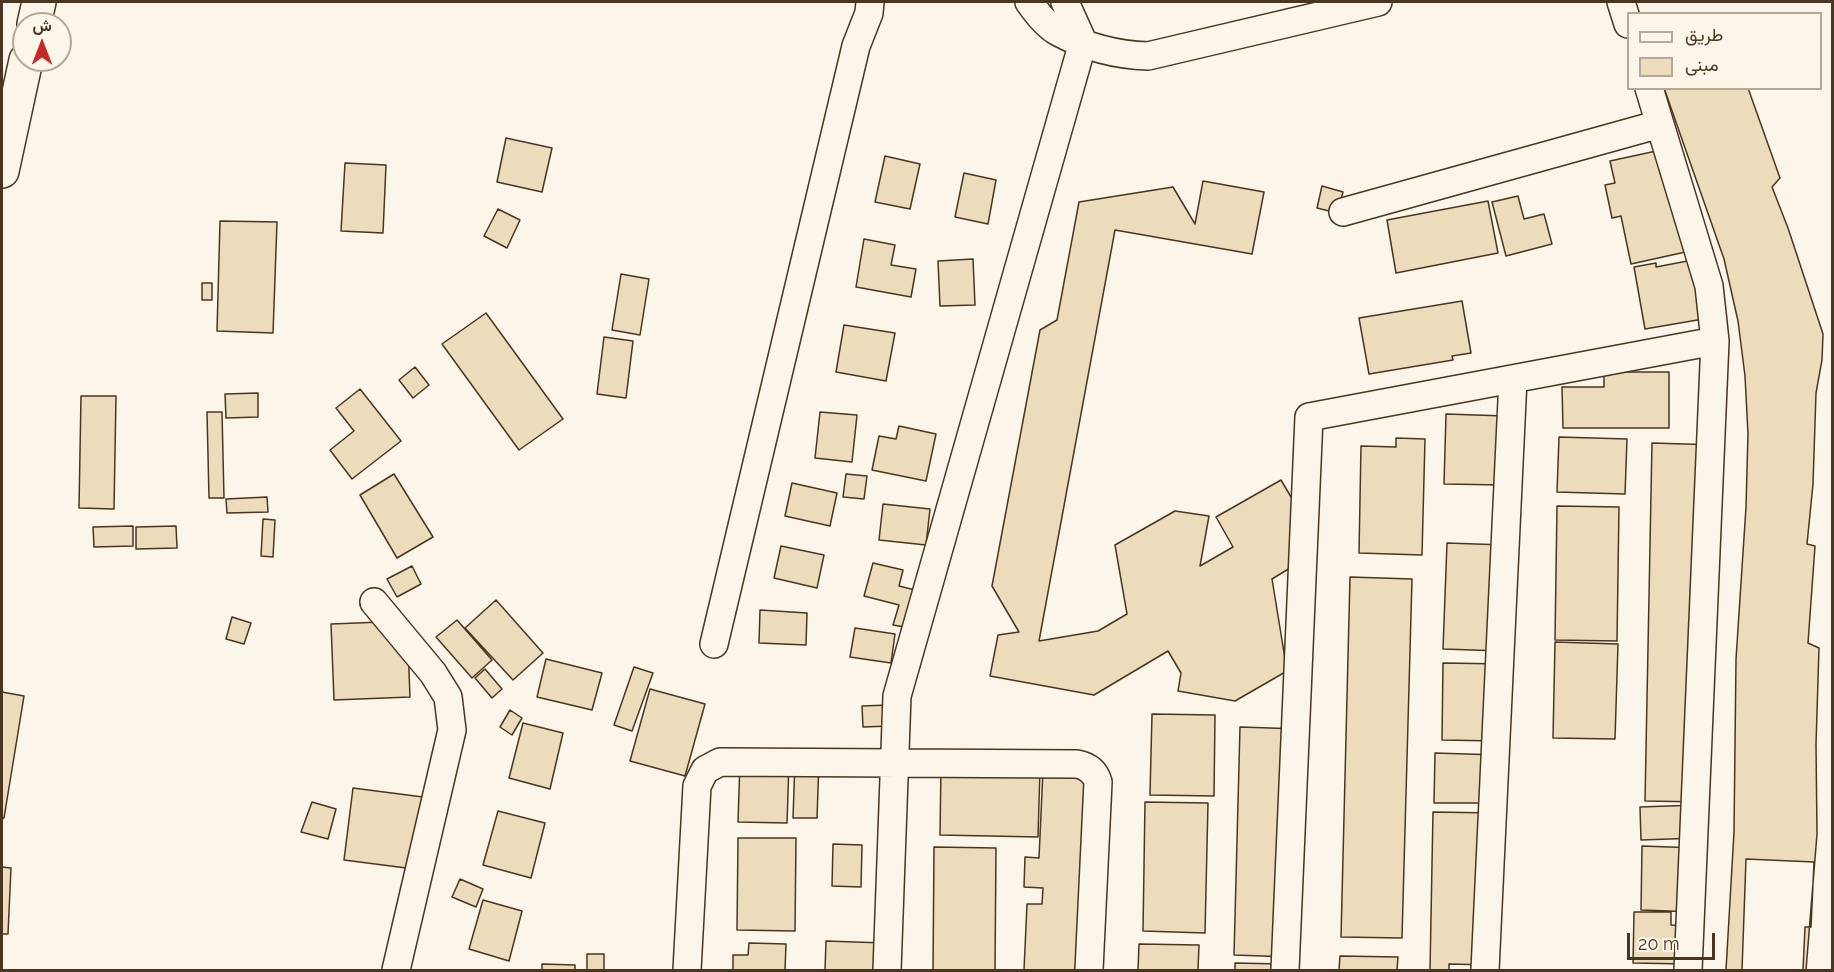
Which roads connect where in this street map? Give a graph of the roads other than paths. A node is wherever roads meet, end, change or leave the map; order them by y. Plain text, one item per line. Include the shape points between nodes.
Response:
1 (870, 2) edge
2 (1029, 2) edge
3 (1065, 2) edge
4 (1378, 2) edge
5 (1621, 2) edge
6 (1627, 18) edge
7 (1083, 42) junction
8 (23, 72) edge
9 (1650, 90) edge
10 (1660, 124) junction
11 (6, 144) edge
12 (2, 171) edge
13 (1343, 212) dead end
14 (1715, 341) junction
15 (1513, 379) junction
16 (374, 602) dead end
17 (714, 644) dead end
18 (896, 763) junction
19 (396, 970) edge
20 (687, 970) edge
21 (887, 970) edge
22 (1089, 970) edge
23 (1285, 970) edge
24 (1485, 970) edge
25 (1688, 970) edge

1 - 17 street via 853,58
2 - 7 street via 1056,31
3 - 7 street
4 - 7 street via 1148,56 1114,53
5 - 6 street
7 - 18 street via 897,696
8 - 11 highway
9 - 10 street
10 - 13 street
10 - 14 street via 1709,286
11 - 12 highway
14 - 15 street
14 - 25 street
15 - 23 street via 1309,417
15 - 24 street
16 - 19 street via 448,697 452,730
18 - 20 street via 720,762 705,770 697,786
18 - 21 street
18 - 22 street via 1077,764 1090,770 1098,782

